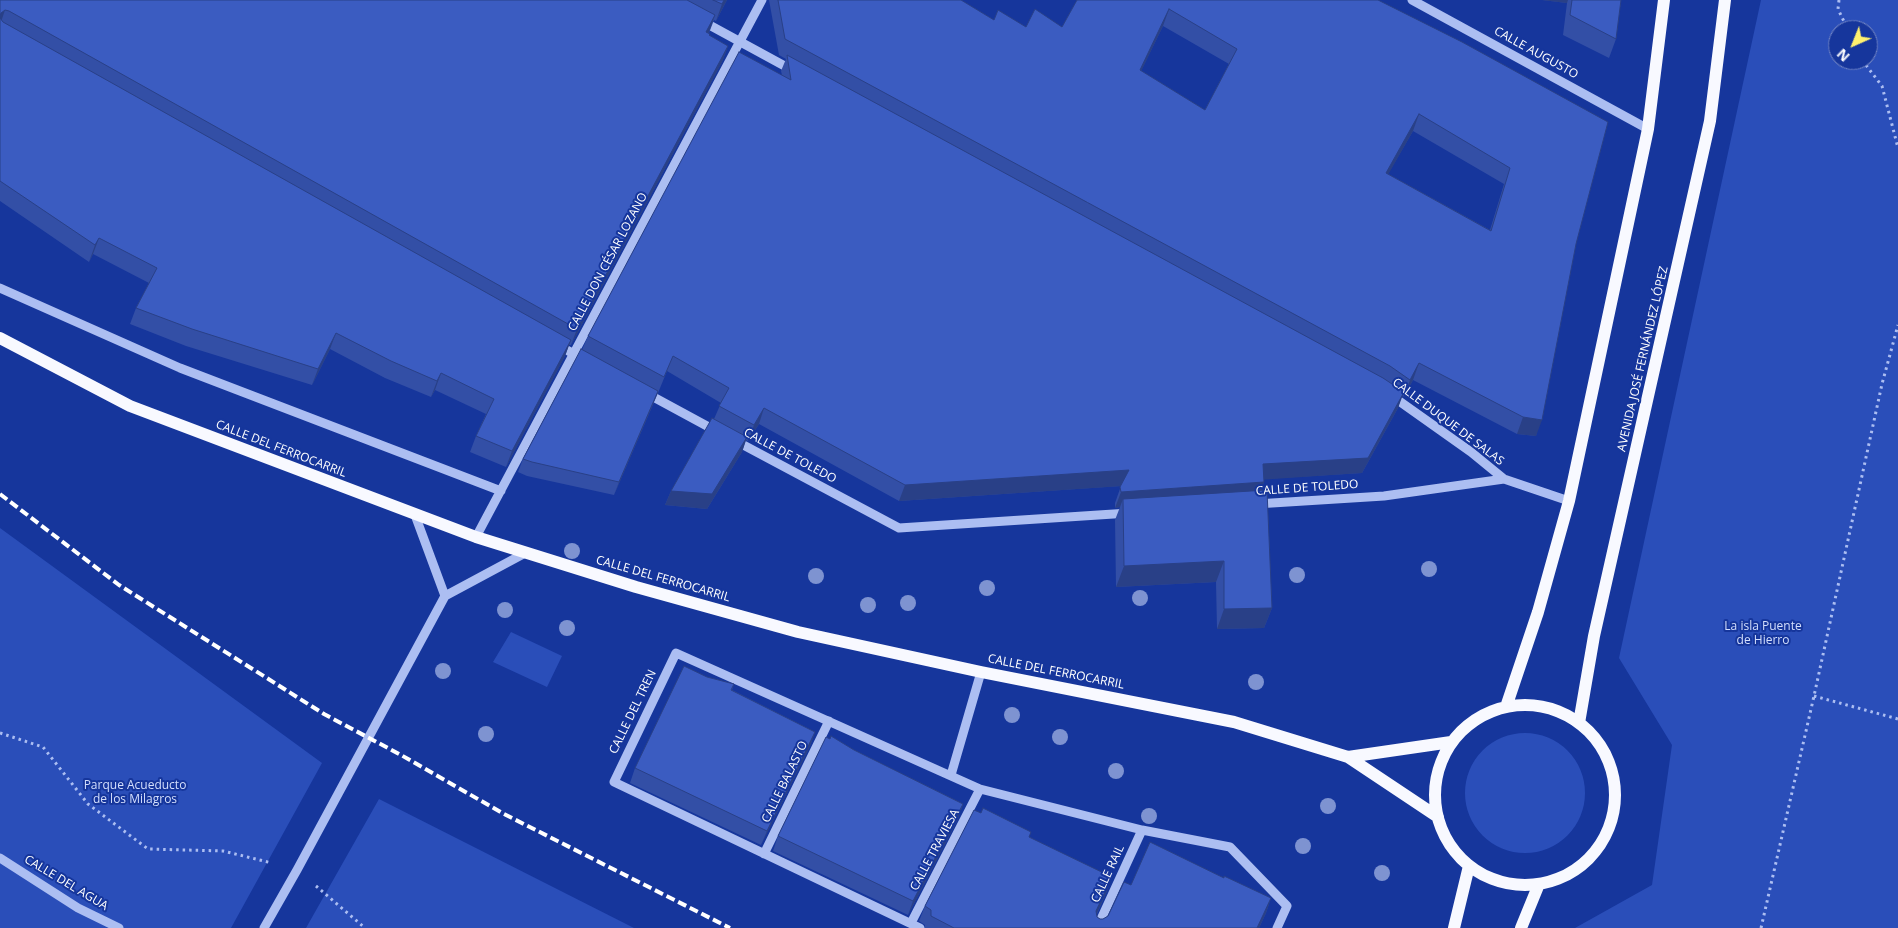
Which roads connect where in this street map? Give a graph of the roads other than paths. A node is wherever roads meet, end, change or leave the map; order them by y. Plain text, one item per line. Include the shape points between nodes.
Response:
1 (762, 0) edge
2 (1412, 0) edge
3 (1664, 0) edge
4 (1726, 0) edge
5 (695, 17) edge
6 (740, 41) junction
7 (797, 72) edge
8 (1648, 129) junction
9 (0, 288) edge
10 (0, 338) edge
11 (548, 339) edge
12 (573, 353) junction
13 (594, 366) edge
14 (636, 388) edge
15 (1381, 388) edge
16 (1504, 480) junction
17 (501, 491) junction
18 (1569, 501) junction
19 (1245, 505) edge
20 (1136, 512) edge
21 (415, 515) junction
22 (476, 537) junction
23 (526, 552) junction
24 (445, 596) junction
25 (981, 672) junction
26 (1506, 707) junction
27 (829, 721) junction
28 (1579, 723) junction
29 (1451, 742) junction
30 (1348, 756) junction
31 (951, 775) junction
32 (980, 789) junction
33 (1438, 817) junction
34 (1142, 830) junction
35 (764, 854) junction
36 (0, 858) edge
37 (1469, 866) junction
38 (1539, 884) junction
39 (911, 923) junction
40 (119, 928) edge
41 (264, 928) edge
42 (920, 928) edge
43 (1097, 928) edge
44 (1277, 928) edge
45 (1454, 928) edge
46 (1521, 928) edge

1 - 6 street, CALLE DON CÉSAR LOZANO
2 - 8 street, CALLE AUGUSTO
3 - 8 main road
4 - 28 main road, AVENIDA JOSÉ FERNÁNDEZ LÓPEZ via 1710,121 1594,636
5 - 6 street
6 - 7 street
6 - 12 street, CALLE DON CÉSAR LOZANO
8 - 18 main road
9 - 17 street via 180,368
10 - 21 main road, CALLE DEL FERROCARRIL via 130,406
11 - 12 street
12 - 13 street
12 - 17 street, CALLE DON CÉSAR LOZANO
14 - 20 street, CALLE DE TOLEDO via 899,528
15 - 16 street, CALLE DUQUE DE SALAS via 1471,452
16 - 18 street, CALLE DE TOLEDO
16 - 19 street, CALLE DE TOLEDO via 1384,496
17 - 22 street, CALLE DON CÉSAR LOZANO
18 - 26 main road via 1538,612
21 - 22 main road, CALLE DEL FERROCARRIL
21 - 24 street
22 - 23 main road, CALLE DEL FERROCARRIL
23 - 24 street
23 - 25 main road, CALLE DEL FERROCARRIL via 636,587 798,632
24 - 41 street
25 - 30 main road, CALLE DEL FERROCARRIL via 1234,722
25 - 31 street
26 - 28 main road via 1532,705 1557,710
26 - 29 main road via 1475,719
27 - 31 street
27 - 35 street, CALLE BALASTO
27 - 35 street, CALLE DEL TREN via 676,653 614,782
28 - 38 main road via 1600,745 1612,772 1615,802 1608,832 1591,857 1568,875
29 - 30 main road, CALLE DEL FERROCARRIL
29 - 33 main road via 1439,766 1434,792
30 - 33 main road, CALLE DEL FERROCARRIL
31 - 32 street
32 - 34 street
32 - 39 street, CALLE TRAVIESA
33 - 37 main road via 1449,844
34 - 43 street, CALLE RAIL
34 - 44 street via 1230,847 1287,906
35 - 39 street
36 - 40 street, CALLE DEL AGUA via 78,908
37 - 38 main road via 1502,882
37 - 45 main road
38 - 46 main road
39 - 42 street

